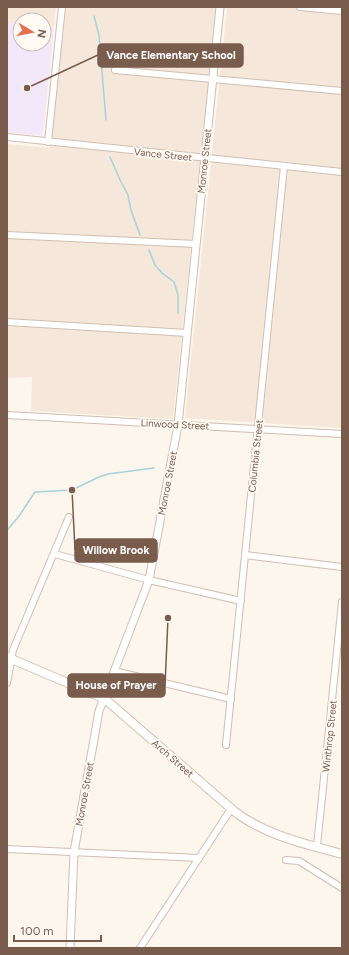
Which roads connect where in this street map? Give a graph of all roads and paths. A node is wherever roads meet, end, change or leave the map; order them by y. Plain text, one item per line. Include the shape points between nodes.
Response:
1 (62, 7) edge
2 (220, 7) edge
3 (300, 7) edge
4 (342, 11) edge
5 (116, 70) dead end
6 (212, 79) junction
7 (342, 91) edge
8 (7, 137) edge
9 (48, 142) junction
10 (204, 158) junction
11 (284, 166) junction
12 (342, 172) edge
13 (7, 235) edge
14 (196, 244) junction
15 (7, 322) edge
16 (187, 333) junction
17 (7, 415) edge
18 (178, 425) junction
19 (258, 429) junction
20 (342, 434) edge
21 (69, 517) dead end
22 (55, 554) junction
23 (245, 555) junction
24 (342, 567) edge
25 (149, 580) junction
26 (241, 601) junction
27 (342, 602) edge
28 (9, 658) edge
29 (114, 671) junction
30 (7, 683) edge
31 (103, 698) junction
32 (231, 699) junction
33 (226, 745) dead end
34 (231, 809) junction
35 (318, 846) junction
36 (7, 849) edge
37 (74, 852) junction
38 (342, 854) edge
39 (199, 858) junction
40 (286, 860) dead end
41 (342, 888) edge
42 (70, 948) edge
43 (140, 948) edge

1 - 9 street
2 - 6 street, Monroe Street
3 - 4 street
5 - 6 street
6 - 7 street
6 - 10 street, Monroe Street
8 - 9 street, Vance Street
9 - 10 street, Vance Street
10 - 11 street, Vance Street
10 - 14 street, Monroe Street
11 - 12 street, Vance Street
11 - 19 street, Columbia Street
13 - 14 street
14 - 16 street, Monroe Street
15 - 16 street
16 - 18 street, Monroe Street
17 - 18 street, Linwood Street
18 - 19 street, Linwood Street
18 - 25 street, Monroe Street
19 - 20 street, Linwood Street
19 - 23 street, Columbia Street
21 - 22 street
22 - 25 street
22 - 28 street
23 - 24 street
23 - 26 street, Columbia Street
25 - 26 street
25 - 29 street, Monroe Street
26 - 32 street, Columbia Street
27 - 35 street, Winthrop Street
28 - 30 street
28 - 31 main road, Arch Street
29 - 31 street, Monroe Street
29 - 32 street
31 - 34 main road, Arch Street
31 - 37 street, Monroe Street
32 - 33 street, Columbia Street
34 - 35 main road, Arch Street via 265,830
34 - 39 street
35 - 38 main road, Arch Street
36 - 37 street
37 - 39 street
37 - 42 street, Monroe Street
39 - 43 street
40 - 41 street via 300,861

